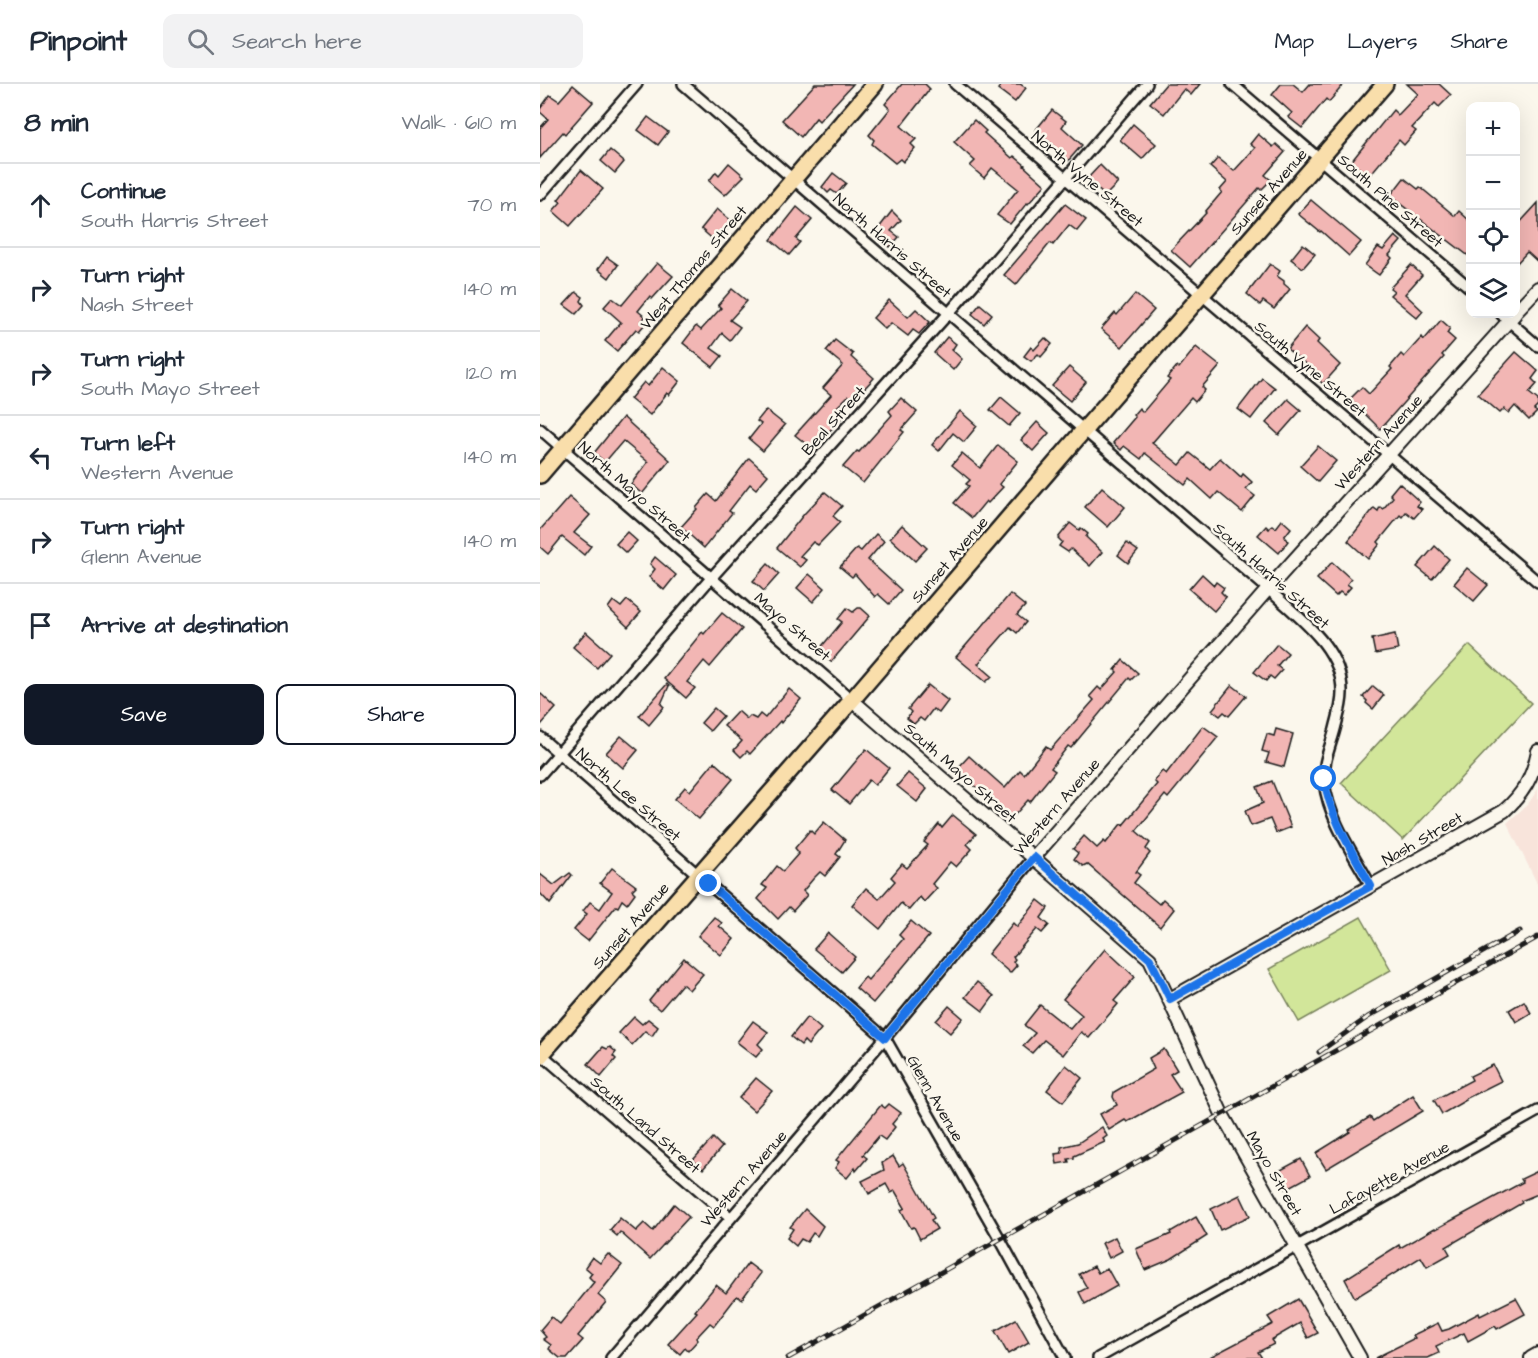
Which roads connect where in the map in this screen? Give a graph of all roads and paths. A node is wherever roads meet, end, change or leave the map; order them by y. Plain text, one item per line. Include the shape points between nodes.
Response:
1 (637, 84) edge
2 (683, 84) edge
3 (875, 84) edge
4 (955, 84) edge
5 (1147, 84) edge
6 (1232, 84) edge
7 (1384, 84) edge
8 (1320, 158) junction
9 (792, 178) junction
10 (1065, 179) junction
11 (540, 195) edge
12 (1466, 285) edge
13 (1538, 288) edge
14 (1201, 295) junction
15 (1520, 305) edge
16 (949, 312) junction
17 (1507, 318) edge
18 (1513, 318) edge
19 (1538, 346) edge
20 (540, 429) edge
21 (1084, 430) junction
22 (563, 449) junction
23 (1389, 454) junction
24 (540, 475) edge
25 (712, 577) junction
26 (1538, 582) edge
27 (1268, 589) junction
28 (852, 700) junction
29 (540, 737) edge
30 (1538, 751) edge
31 (559, 753) junction
32 (540, 775) edge
33 (1034, 857) junction
34 (698, 874) junction
35 (1371, 886) junction
36 (1170, 999) junction
37 (885, 1038) junction
38 (541, 1054) edge
39 (1538, 1110) edge
40 (730, 1217) junction
41 (1297, 1245) junction
42 (1538, 1354) edge
43 (611, 1358) edge
44 (1065, 1358) edge
45 (1098, 1358) edge
46 (1360, 1358) edge
47 (1531, 1358) edge

1 - 11 street
2 - 9 street, North Harris Street
3 - 9 main road, West Thomas Street
4 - 10 street, North Vyne Street
5 - 10 street, Beal Street
6 - 8 street, South Pine Street
7 - 8 main road, Sunset Avenue
8 - 12 street, South Pine Street
8 - 14 main road, Sunset Avenue
9 - 16 street, North Harris Street
9 - 22 main road, West Thomas Street
10 - 14 street, North Vyne Street
10 - 16 street, Beal Street
13 - 15 street, Western Avenue
14 - 21 main road, Sunset Avenue
14 - 23 street, South Vyne Street
16 - 21 street, North Harris Street
16 - 25 street, Beal Street
17 - 23 street, Western Avenue
18 - 19 street
20 - 22 street, North Mayo Street
21 - 27 street, South Harris Street
21 - 28 main road, Sunset Avenue
22 - 24 main road, West Thomas Street
22 - 25 street, North Mayo Street
23 - 26 street, South Vyne Street
23 - 27 street, Western Avenue
25 - 28 street, Mayo Street
25 - 31 street, Beal Street
27 - 33 street, Western Avenue
27 - 35 street, South Harris Street via 1326,644 1335,660 1342,702 1326,760 1327,798
28 - 33 street, South Mayo Street
28 - 34 main road, Sunset Avenue
29 - 31 street, North Lee Street
30 - 35 street, Nash Street via 1523,792 1503,811
31 - 32 street, Beal Street
31 - 34 street, North Lee Street
33 - 36 street, South Mayo Street via 1150,959
33 - 37 street, Western Avenue
34 - 37 street, Glenn Avenue
34 - 38 main road, Sunset Avenue
35 - 36 street, Nash Street
36 - 41 street, Mayo Street via 1222,1114
37 - 40 street, Western Avenue
37 - 44 street, Glenn Avenue
38 - 40 street, South Land Street
39 - 41 street, Lafayette Avenue
40 - 43 street, Western Avenue
41 - 45 street, Lafayette Avenue
41 - 46 street, Mayo Street
42 - 47 street

